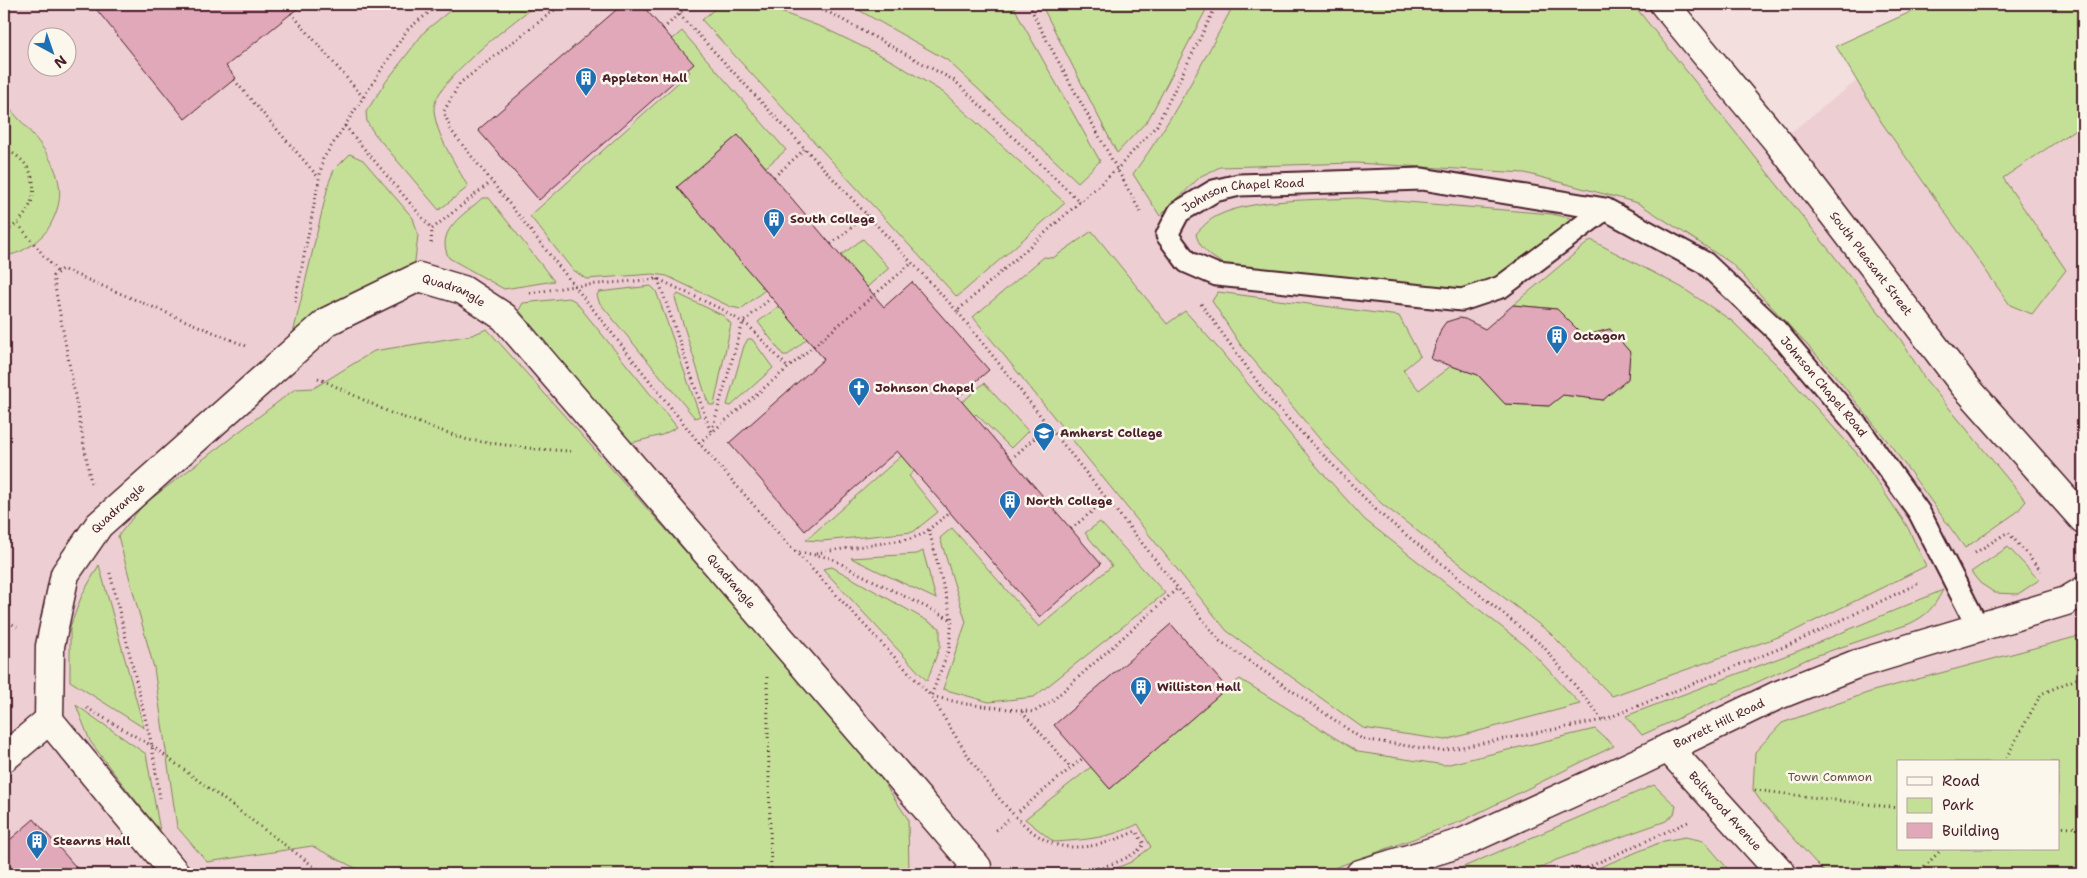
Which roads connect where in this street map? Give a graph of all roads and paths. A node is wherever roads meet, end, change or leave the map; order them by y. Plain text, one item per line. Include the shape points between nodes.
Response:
1 (440, 4) edge
2 (562, 4) edge
3 (689, 4) edge
4 (802, 4) edge
5 (1029, 4) edge
6 (1216, 4) edge
7 (1664, 4) edge
8 (291, 13) dead end
9 (679, 14) junction
10 (663, 29) dead end
11 (234, 80) dead end
12 (363, 97) junction
13 (345, 126) junction
14 (4, 149) edge
15 (805, 149) junction
16 (1117, 169) junction
17 (774, 177) dead end
18 (320, 179) junction
19 (492, 182) junction
20 (1080, 202) junction
21 (1605, 209) junction
22 (867, 215) junction
23 (1144, 218) dead end
24 (18, 224) junction
25 (432, 229) junction
26 (4, 232) edge
27 (831, 244) dead end
28 (430, 249) dead end
29 (912, 263) junction
30 (58, 273) junction
31 (658, 279) junction
32 (574, 286) junction
33 (526, 294) dead end
34 (771, 298) dead end
35 (1199, 302) dead end
36 (294, 304) dead end
37 (957, 311) junction
38 (743, 322) junction
39 (282, 361) junction
40 (788, 368) junction
41 (1048, 426) junction
42 (711, 433) junction
43 (699, 443) junction
44 (622, 454) junction
45 (1011, 459) dead end
46 (1107, 498) junction
47 (950, 512) dead end
48 (2083, 519) edge
49 (99, 525) junction
50 (1071, 529) dead end
51 (929, 530) junction
52 (794, 550) junction
53 (813, 554) junction
54 (1948, 569) junction
55 (2044, 575) dead end
56 (1178, 588) junction
57 (2083, 591) edge
58 (952, 620) junction
59 (1978, 627) junction
60 (766, 672) dead end
61 (2083, 676) edge
62 (50, 686) junction
63 (931, 696) junction
64 (1021, 711) junction
65 (49, 720) junction
66 (1603, 720) junction
67 (152, 746) junction
68 (1668, 748) junction
69 (4, 758) edge
70 (1083, 758) dead end
71 (2005, 760) edge
72 (1071, 768) junction
73 (1753, 790) dead end
74 (161, 803) dead end
75 (1897, 808) edge
76 (1019, 812) dead end
77 (1008, 820) dead end
78 (1693, 820) dead end
79 (2060, 826) edge
80 (2083, 828) edge
81 (996, 830) dead end
82 (1941, 850) edge
83 (1033, 871) dead end
84 (978, 872) edge
85 (176, 874) edge
86 (324, 874) edge
87 (771, 874) edge
88 (1360, 874) edge
89 (1573, 874) edge
90 (1782, 874) edge
91 (1917, 874) edge

1 - 12 path via 408,29
2 - 19 path via 460,83 444,110 450,129
3 - 9 path
4 - 20 path via 830,13 955,81
5 - 16 path
6 - 16 path via 1157,125
7 - 48 street, South Pleasant Street via 1778,142 1964,385
8 - 12 path
9 - 10 path
9 - 15 path
11 - 18 path
12 - 13 path
13 - 18 path via 323,159
13 - 25 path
14 - 24 path via 24,162 34,188 30,207
15 - 17 path
15 - 22 path
16 - 20 path
16 - 23 path
18 - 36 path
19 - 25 path
19 - 32 path
20 - 37 path
21 - 21 lane, Johnson Chapel Road via 1501,287 1462,300 1217,275 1187,262 1167,236 1179,212 1214,191 1239,185 1422,179
21 - 54 lane, Johnson Chapel Road via 1705,263 1776,330 1864,436 1919,512
22 - 27 path
22 - 29 path
24 - 26 path
24 - 30 path
25 - 28 path
29 - 37 path
29 - 40 path
30 - 39 path via 62,269
30 - 49 path via 53,276
31 - 32 path
31 - 38 path
31 - 42 path
32 - 33 path
32 - 43 path
34 - 38 path
35 - 66 path via 1272,402 1378,512 1543,646
37 - 41 path
38 - 40 path
38 - 42 path
39 - 44 path via 391,413 468,440 536,449
39 - 44 street, Quadrangle via 328,321 419,277 463,290 504,317
39 - 49 street, Quadrangle
40 - 42 path
41 - 45 path
41 - 46 path
42 - 43 path
43 - 52 path
44 - 84 street, Quadrangle
46 - 50 path
46 - 56 path
47 - 51 path
49 - 62 street, Quadrangle via 65,574 50,646
49 - 67 path
51 - 53 path via 910,539
51 - 58 path
52 - 53 path
52 - 63 path
53 - 58 path via 831,558
54 - 55 path via 2008,532
54 - 59 lane, Johnson Chapel Road
54 - 66 path via 1796,642
56 - 64 path via 1053,700 1034,712
56 - 66 path via 1220,641 1362,738 1441,751
57 - 59 street, Barrett Hill Road via 2066,601
58 - 63 path via 949,649
59 - 68 street, Barrett Hill Road via 1854,665 1776,696
60 - 87 path
61 - 71 path via 2041,694
62 - 65 street, Quadrangle
62 - 67 path
63 - 64 path
63 - 83 path via 986,781 1035,835 1060,846 1083,847 1111,843 1136,831 1144,844 1139,851 1122,859 1088,870 1066,874
64 - 72 path
65 - 69 street
65 - 85 street
67 - 74 path
67 - 86 path
68 - 88 street, Barrett Hill Road via 1464,842
68 - 90 street, Boltwood Avenue
70 - 72 path
72 - 76 path
73 - 75 path
77 - 81 path
78 - 89 path
79 - 80 path
82 - 91 path

